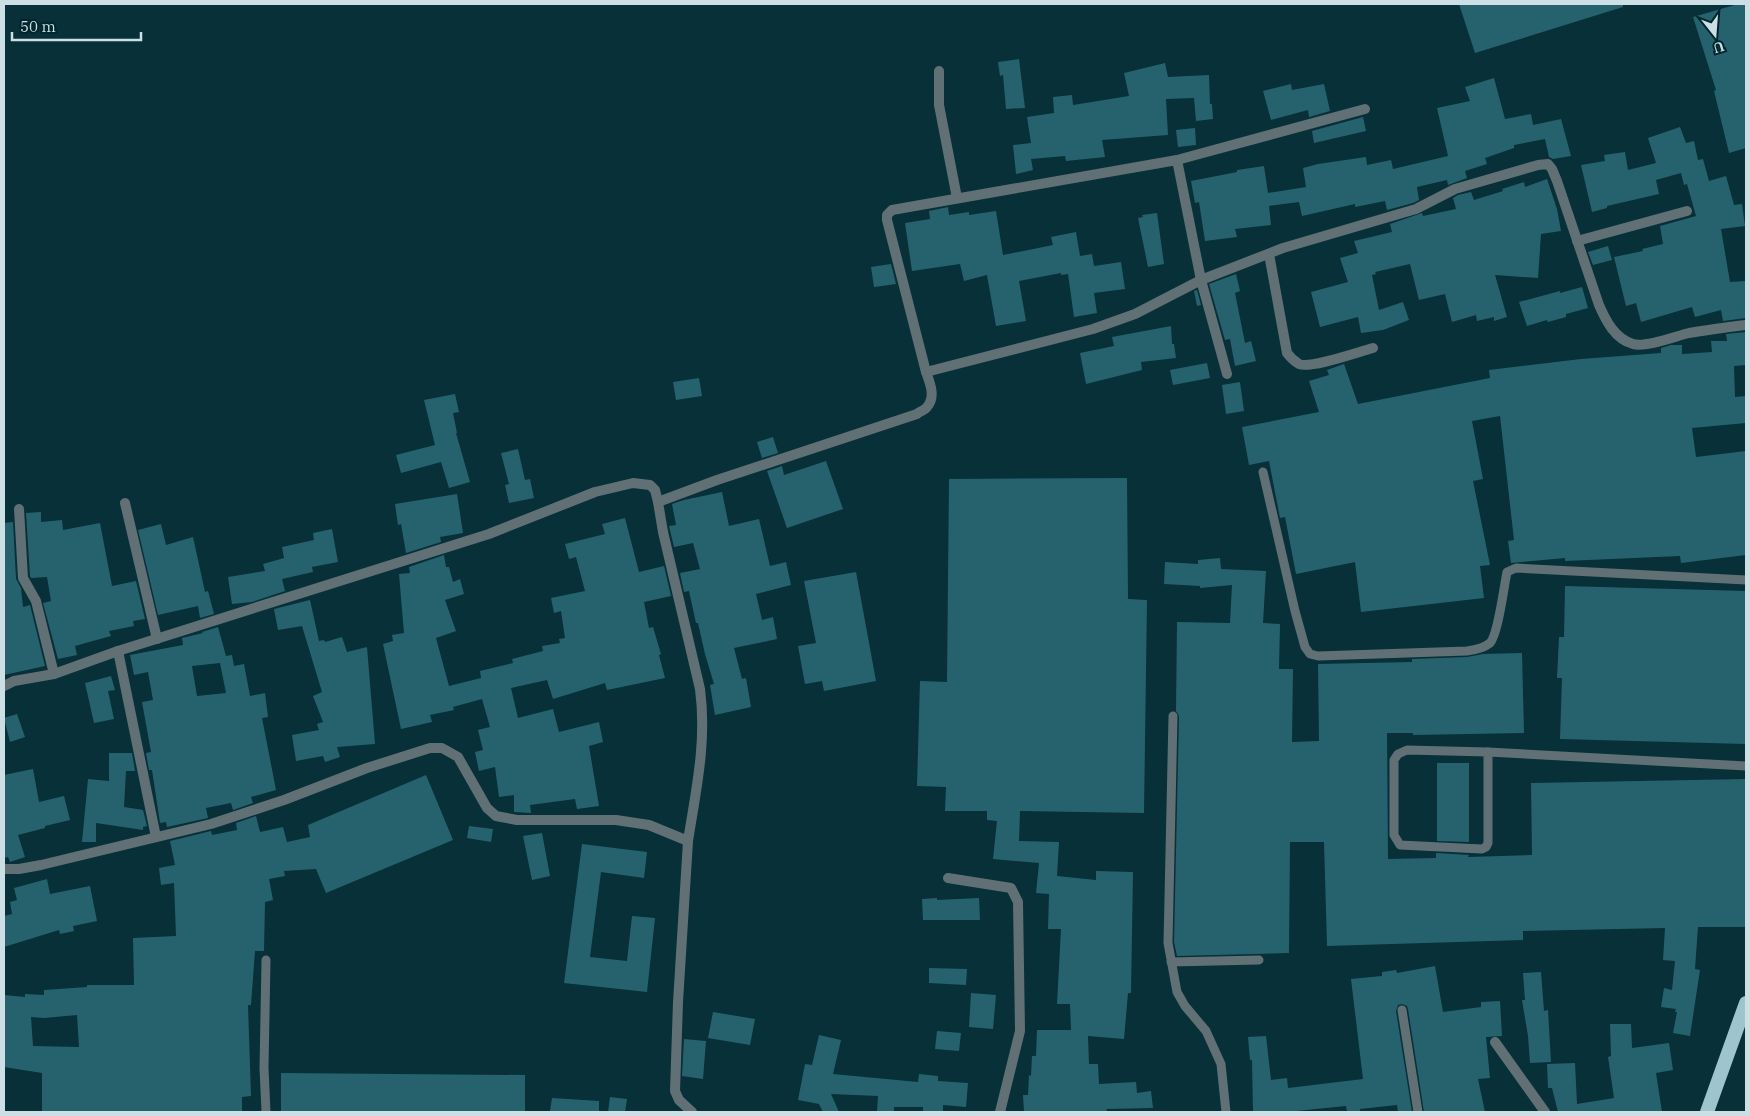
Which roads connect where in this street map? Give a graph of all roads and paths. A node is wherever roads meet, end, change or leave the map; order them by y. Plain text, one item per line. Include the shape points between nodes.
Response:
1 (939, 71) dead end
2 (1365, 110) dead end
3 (1177, 160) junction
4 (957, 198) junction
5 (1687, 211) dead end
6 (1577, 240) junction
7 (1268, 254) junction
8 (1202, 280) junction
9 (1746, 325) edge
10 (1373, 348) dead end
11 (926, 372) junction
12 (1227, 374) dead end
13 (1263, 472) dead end
14 (658, 502) junction
15 (125, 503) dead end
16 (18, 509) dead end
17 (1746, 580) edge
18 (157, 639) junction
19 (118, 651) junction
20 (54, 674) junction
21 (4, 686) edge
22 (1173, 716) dead end
23 (1488, 752) junction
24 (1746, 766) edge
25 (156, 837) junction
26 (688, 841) junction
27 (4, 869) edge
28 (948, 878) dead end
29 (266, 960) dead end
30 (1259, 960) dead end
31 (1171, 962) junction
32 (1746, 1003) edge
33 (1402, 1010) dead end
34 (1495, 1042) dead end
35 (266, 1112) edge
36 (692, 1112) edge
37 (1000, 1112) edge
38 (1226, 1112) edge
39 (1418, 1112) edge
40 (1545, 1112) edge
41 (1707, 1112) edge

1 - 4 street via 938,105
2 - 3 street
3 - 4 street
3 - 8 street
4 - 11 street via 892,210 887,215
5 - 6 street
6 - 7 street via 1548,164 1455,190 1416,209
6 - 9 street via 1606,322 1626,341 1635,345
7 - 8 street
7 - 10 street via 1287,353 1292,359 1300,365 1314,365
8 - 11 street via 1134,314 1093,329
8 - 12 street
11 - 14 street via 932,387 931,396 927,408 916,414
13 - 17 lane via 1294,611 1305,647 1310,654 1318,656 1479,648 1490,642 1496,631 1507,572 1516,568
14 - 18 street via 650,485 633,483 595,492 489,534
14 - 26 street via 703,709 702,748
15 - 18 street
16 - 20 street via 23,578 36,602
18 - 19 street
19 - 20 street
19 - 25 street
20 - 21 street
22 - 31 lane via 1168,944
23 - 23 lane via 1407,750 1398,754 1394,760 1394,835 1400,845 1486,847
23 - 24 lane
25 - 26 street via 211,824 367,768 430,748 442,748 458,757 487,808 496,816 517,820 616,820 649,825
25 - 27 street via 41,865
26 - 36 street via 675,1091 679,1100
28 - 37 street via 1011,888 1018,902 1020,1031
29 - 35 lane
30 - 31 lane
31 - 38 lane via 1177,992 1206,1030 1221,1064
32 - 41 highway
33 - 39 lane
34 - 40 street

